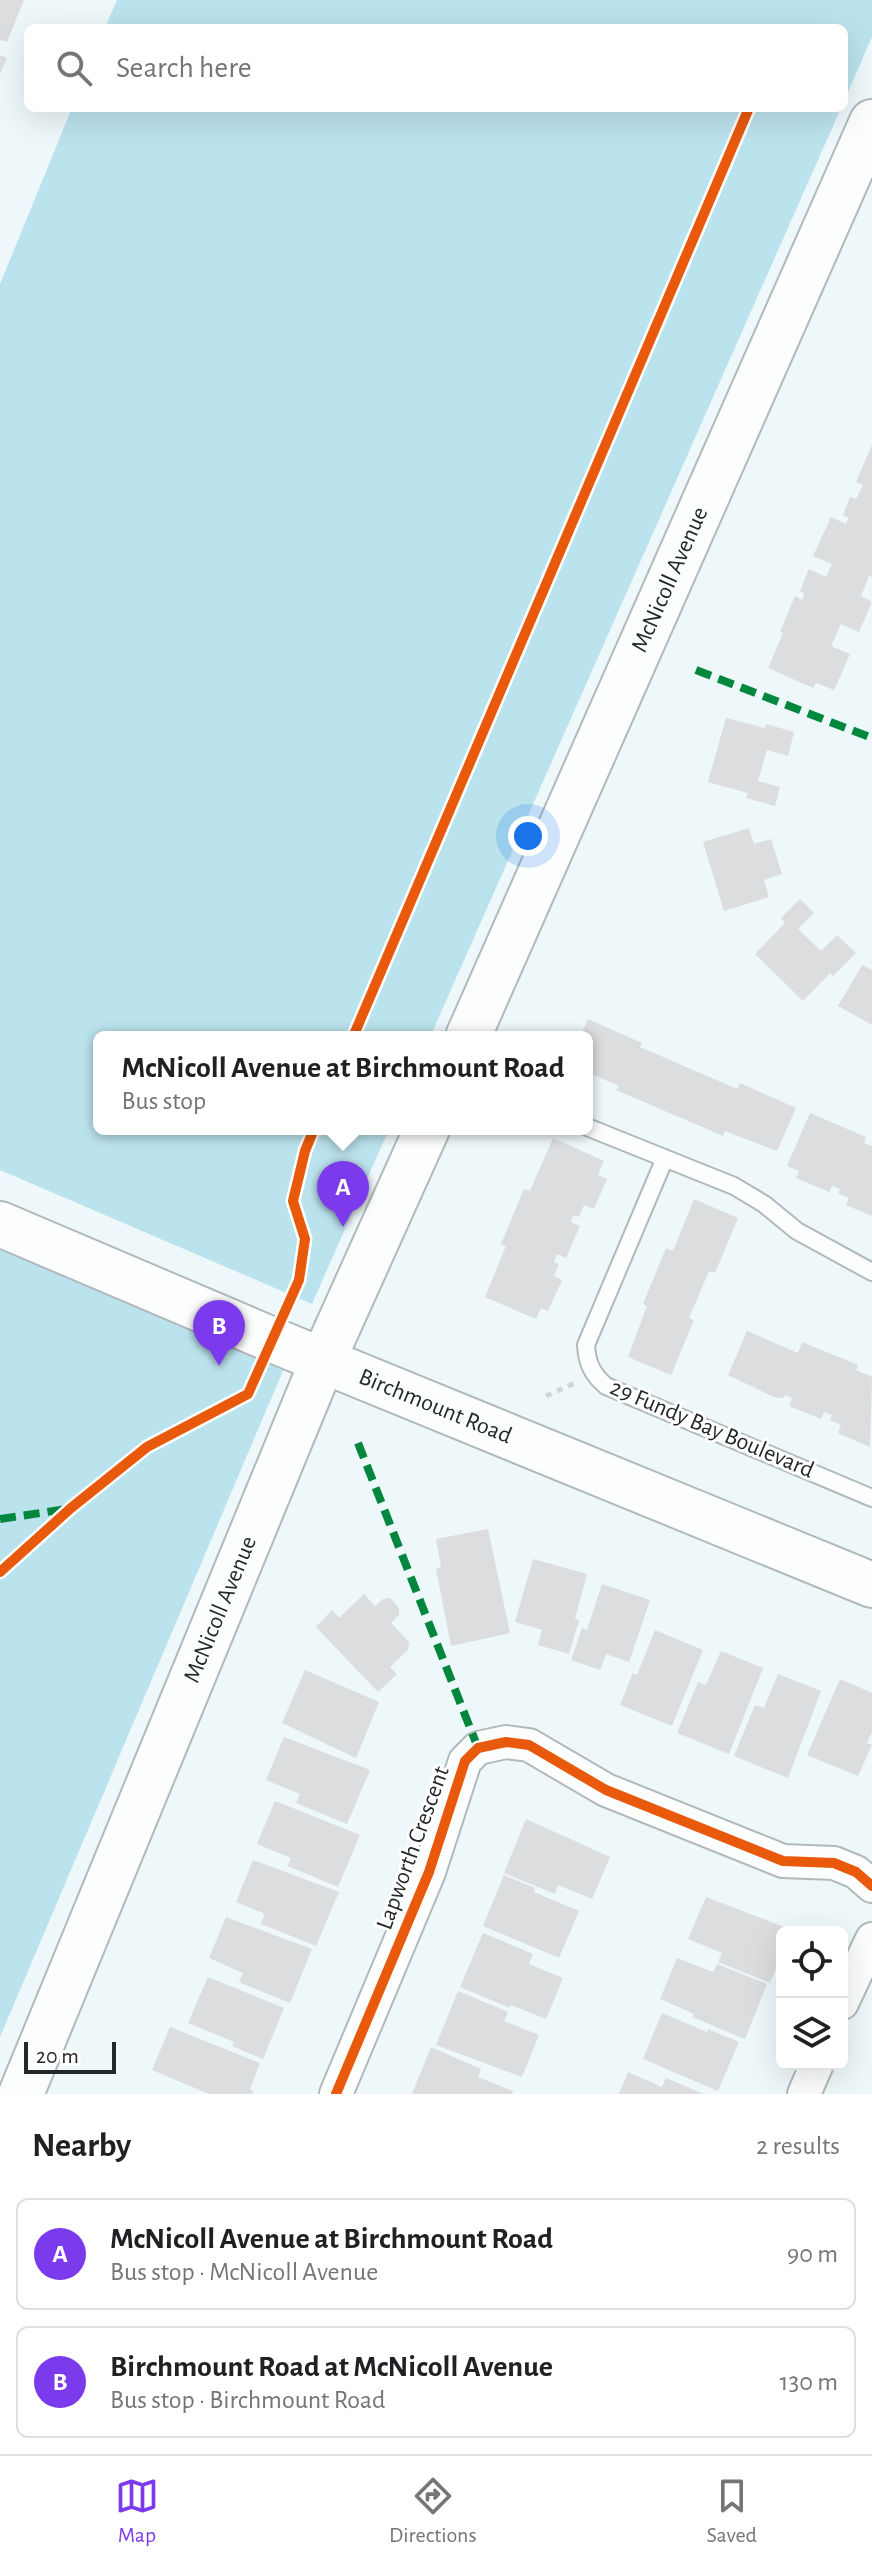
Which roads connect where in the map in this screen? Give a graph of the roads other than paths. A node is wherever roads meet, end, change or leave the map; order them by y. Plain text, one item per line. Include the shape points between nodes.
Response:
1 (872, 122) edge
2 (471, 1031) edge
3 (593, 1129) edge
4 (424, 1135) edge
5 (665, 1158) junction
6 (0, 1224) edge
7 (872, 1272) edge
8 (323, 1360) junction
9 (872, 1498) edge
10 (872, 1585) edge
11 (872, 1886) edge
12 (872, 1939) edge
13 (844, 1998) edge
14 (814, 2070) edge
15 (21, 2094) edge
16 (336, 2094) edge
17 (804, 2094) edge

1 - 2 main road, McNicoll Avenue
3 - 5 lane
4 - 8 main road, McNicoll Avenue
5 - 7 lane via 734,1186 797,1231
5 - 9 lane, 29 Fundy Bay Boulevard via 590,1332 587,1362 606,1386
6 - 8 main road, Birchmount Road
8 - 10 main road, Birchmount Road
8 - 15 main road, McNicoll Avenue
11 - 16 street, Lapworth Crescent via 834,1863 783,1861 620,1796 529,1745 506,1742 478,1748 465,1761 429,1872
12 - 13 street
14 - 17 street

